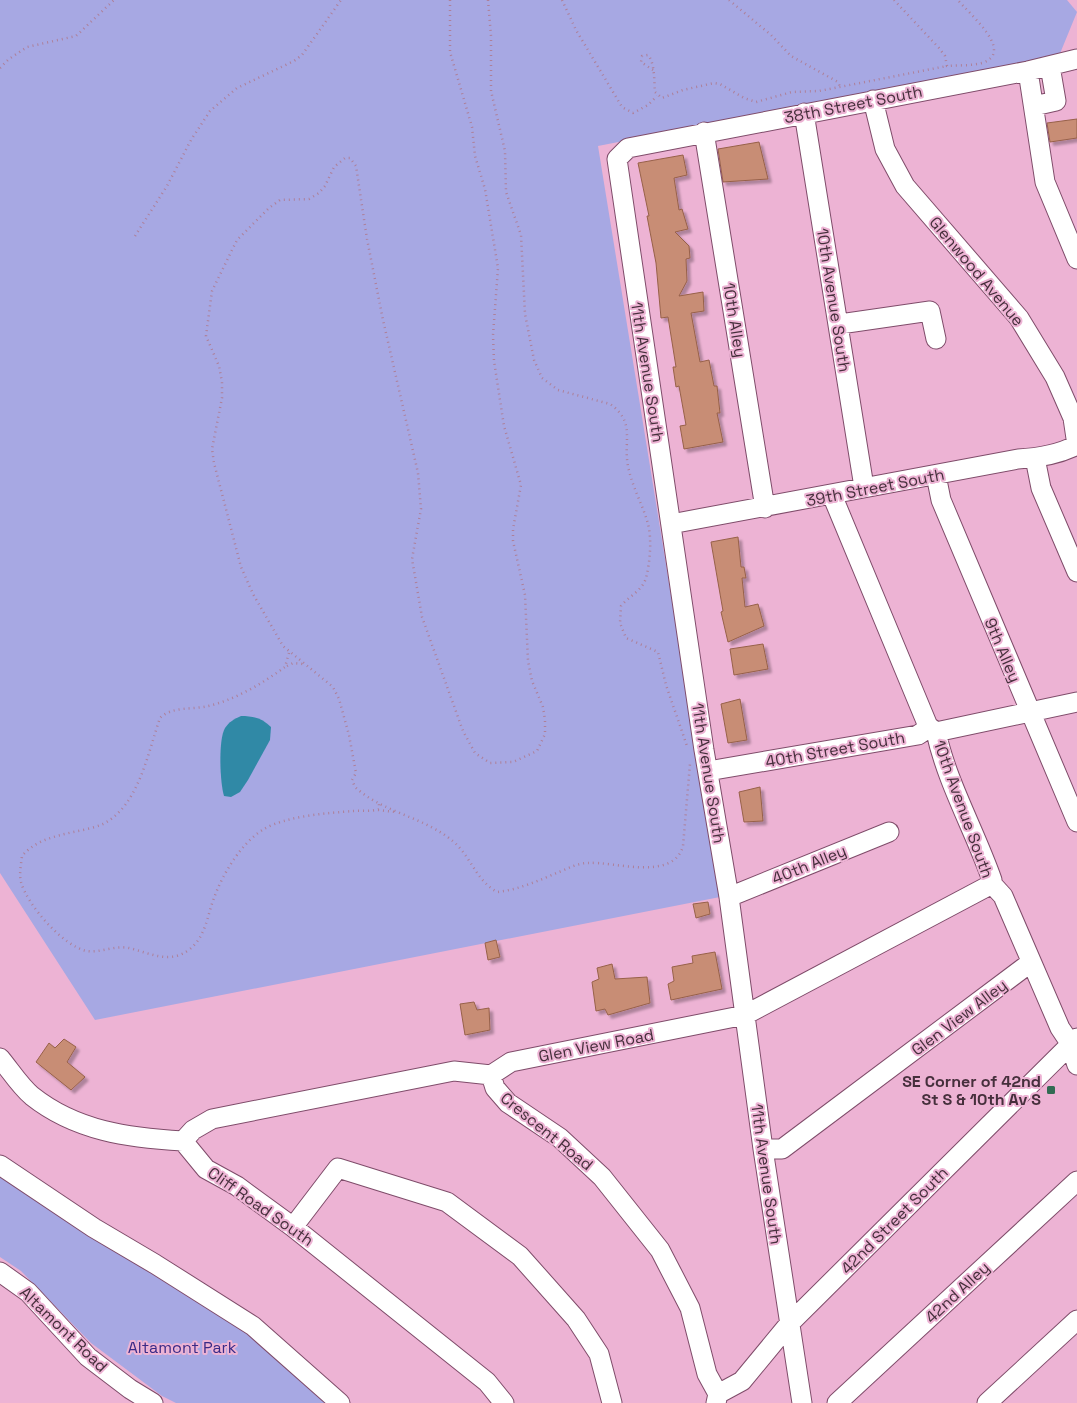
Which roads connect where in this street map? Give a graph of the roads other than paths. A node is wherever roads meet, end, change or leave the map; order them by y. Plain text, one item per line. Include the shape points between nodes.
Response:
1 (1077, 59) edge
2 (1050, 66) junction
3 (1028, 71) junction
4 (873, 100) junction
5 (1034, 106) junction
6 (804, 113) junction
7 (704, 132) junction
8 (628, 148) joint
9 (1077, 259) edge
10 (840, 324) junction
11 (936, 339) dead end
12 (1077, 445) edge
13 (1035, 458) junction
14 (936, 476) junction
15 (864, 487) junction
16 (832, 495) junction
17 (765, 508) junction
18 (671, 524) junction
19 (1077, 572) edge
20 (1077, 702) edge
21 (1029, 712) junction
22 (936, 732) junction
23 (708, 771) junction
24 (1077, 822) edge
25 (889, 832) dead end
26 (992, 884) junction
27 (729, 897) junction
28 (1030, 963) junction
29 (745, 1015) junction
30 (1073, 1040) edge
31 (0, 1058) edge
32 (1077, 1065) edge
33 (491, 1075) junction
34 (183, 1141) junction
35 (763, 1150) junction
36 (0, 1165) edge
37 (1077, 1181) edge
38 (293, 1227) junction
39 (0, 1272) edge
40 (1077, 1320) edge
41 (789, 1324) junction
42 (717, 1399) edge
43 (154, 1403) edge
44 (340, 1403) edge
45 (504, 1403) edge
46 (612, 1403) edge
47 (802, 1403) edge
48 (837, 1403) edge
49 (986, 1403) edge

1 - 2 street, 38th Street South
2 - 3 street, 38th Street South
2 - 5 street via 1056,101
3 - 4 street, 38th Street South
3 - 5 street
4 - 6 street, 38th Street South
4 - 12 street, Glenwood Avenue via 885,149 905,186 1019,318 1055,377 1074,418
5 - 9 street via 1045,182
6 - 7 street, 38th Street South
6 - 10 street, 10th Avenue South
7 - 8 street, 38th Street South
7 - 17 street, 10th Alley
8 - 18 street, 11th Avenue South via 616,159
10 - 11 street via 930,311
10 - 15 street, 10th Avenue South
12 - 13 street, 39th Street South
13 - 14 street, 39th Street South
13 - 19 street via 1041,488
14 - 15 street, 39th Street South
14 - 21 street, 9th Alley via 941,500
15 - 16 street, 39th Street South
16 - 17 street, 39th Street South
16 - 22 street, 10th Avenue South via 928,726
17 - 18 street, 39th Street South
18 - 23 street, 11th Avenue South
20 - 21 street, 40th Street South
21 - 22 street, 40th Street South
21 - 24 street, 9th Alley
22 - 23 street, 40th Street South via 927,729 918,735
22 - 26 street, 10th Avenue South via 940,753 978,840
23 - 27 street, 11th Avenue South
25 - 27 street, 40th Alley
26 - 28 street, 10th Avenue South via 1003,896
26 - 29 street, Glen View Road
27 - 29 street, 11th Avenue South
28 - 30 street, 10th Avenue South via 1060,1028
28 - 35 street, Glen View Alley via 782,1149
29 - 33 street, Glen View Road via 511,1062
29 - 35 street, 11th Avenue South
30 - 32 street, 10th Avenue South
30 - 41 street, 42nd Street South
31 - 34 street via 31,1095 64,1117 104,1132 141,1139
33 - 34 street via 454,1071 212,1119 193,1130
33 - 42 street, Crescent Road via 495,1088 508,1103 560,1138 602,1177 660,1250 690,1308
34 - 38 street, Cliff Road South via 206,1169 238,1186
35 - 41 street, 11th Avenue South
36 - 44 street via 94,1228 253,1326
37 - 48 street, 42nd Alley
38 - 45 street, Cliff Road South via 487,1382
38 - 46 street via 338,1168 448,1202 520,1256 576,1319 599,1354
39 - 43 street, Altamont Road via 28,1292 88,1357
40 - 49 street
41 - 42 street, 42nd Street South via 742,1381
41 - 47 street, 11th Avenue South

